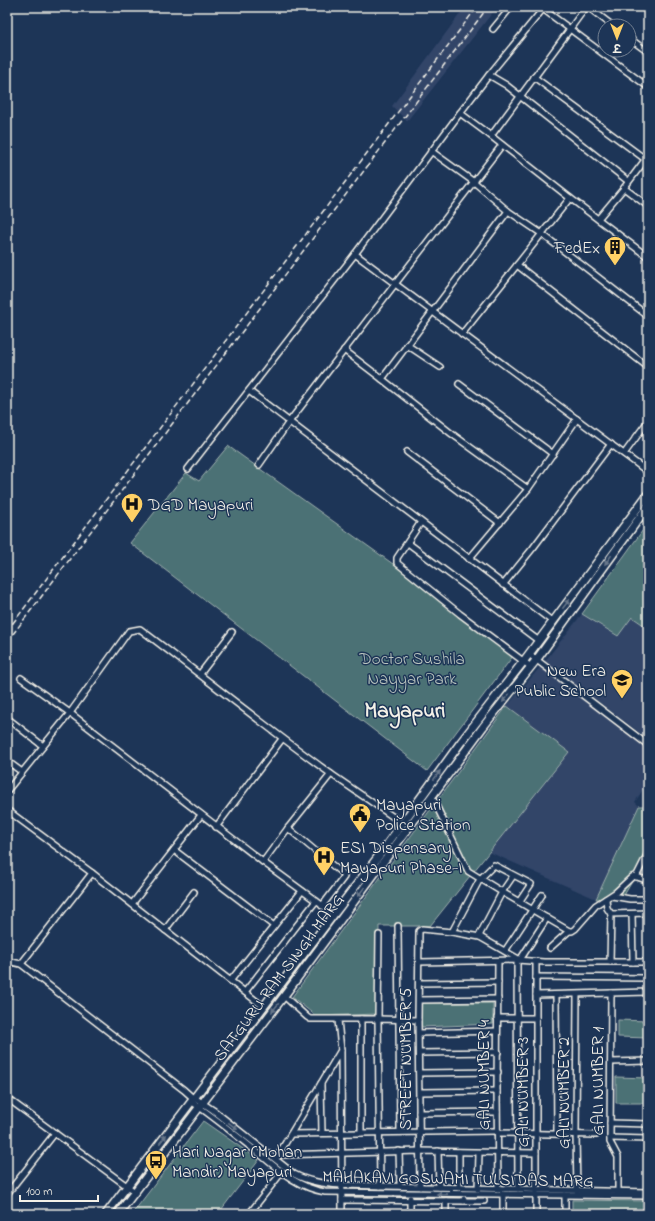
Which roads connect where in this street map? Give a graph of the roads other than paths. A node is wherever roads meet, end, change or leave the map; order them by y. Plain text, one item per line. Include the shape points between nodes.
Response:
1 (510, 7) edge
2 (587, 7) edge
3 (542, 8) edge
4 (603, 18) edge
5 (492, 29) dead end
6 (570, 29) junction
7 (637, 44) edge
8 (648, 52) edge
9 (489, 74) junction
10 (534, 77) junction
11 (648, 87) edge
12 (520, 97) junction
13 (460, 113) junction
14 (491, 136) junction
15 (502, 145) junction
16 (431, 151) junction
17 (647, 157) edge
18 (628, 181) junction
19 (474, 182) junction
20 (624, 188) junction
21 (570, 198) junction
22 (648, 206) edge
23 (508, 211) junction
24 (598, 219) junction
25 (542, 234) junction
26 (355, 254) junction
27 (648, 258) edge
28 (517, 264) junction
29 (395, 284) junction
30 (431, 311) junction
31 (648, 316) edge
32 (462, 334) junction
33 (407, 345) junction
34 (344, 350) junction
35 (440, 367) dead end
36 (648, 367) edge
37 (382, 378) junction
38 (459, 384) dead end
39 (249, 392) junction
40 (577, 419) junction
41 (648, 421) edge
42 (289, 422) junction
43 (611, 444) junction
44 (407, 452) dead end
45 (553, 454) junction
46 (624, 454) junction
47 (259, 465) dead end
48 (188, 469) dead end
49 (648, 472) edge
50 (528, 489) junction
51 (648, 494) edge
52 (648, 506) edge
53 (421, 522) junction
54 (500, 523) junction
55 (408, 543) junction
56 (470, 559) junction
57 (503, 585) junction
58 (553, 622) junction
59 (232, 632) dead end
60 (539, 641) junction
61 (529, 654) junction
62 (536, 659) junction
63 (523, 662) junction
64 (531, 667) junction
65 (200, 674) junction
66 (21, 678) dead end
67 (70, 713) junction
68 (7, 718) edge
69 (282, 739) junction
70 (648, 745) edge
71 (43, 746) junction
72 (7, 761) edge
73 (22, 772) junction
74 (331, 774) junction
75 (7, 791) edge
76 (432, 797) junction
77 (7, 810) edge
78 (201, 815) junction
79 (402, 823) junction
80 (216, 827) junction
81 (288, 828) junction
82 (174, 850) junction
83 (648, 853) edge
84 (263, 862) junction
85 (646, 863) edge
86 (92, 873) junction
87 (513, 876) junction
88 (636, 877) junction
89 (480, 879) junction
90 (648, 879) edge
91 (302, 891) junction
92 (194, 892) dead end
93 (502, 892) junction
94 (542, 895) dead end
95 (612, 896) junction
96 (606, 899) junction
97 (648, 899) edge
98 (316, 901) junction
99 (519, 902) junction
100 (132, 904) junction
101 (322, 906) junction
102 (532, 910) junction
103 (648, 913) edge
104 (334, 914) junction
105 (611, 914) junction
106 (632, 914) junction
107 (547, 918) junction
108 (274, 926) junction
109 (398, 926) dead end
110 (165, 930) junction
111 (569, 931) junction
112 (452, 932) junction
113 (379, 935) dead end
114 (480, 937) junction
115 (550, 948) dead end
116 (505, 951) junction
117 (519, 960) junction
118 (7, 961) edge
119 (498, 961) junction
120 (536, 961) junction
121 (419, 962) junction
122 (610, 962) junction
123 (633, 962) junction
124 (648, 962) edge
125 (21, 964) junction
126 (536, 977) junction
127 (648, 978) edge
128 (231, 980) junction
129 (498, 982) junction
130 (419, 983) junction
131 (245, 992) junction
132 (648, 992) edge
133 (611, 993) junction
134 (536, 995) junction
135 (556, 995) junction
136 (577, 995) junction
137 (284, 996) junction
138 (498, 999) junction
139 (419, 1000) junction
140 (264, 1006) junction
141 (497, 1018) junction
142 (518, 1018) junction
143 (536, 1018) junction
144 (361, 1019) junction
145 (378, 1019) junction
146 (338, 1020) junction
147 (400, 1020) junction
148 (418, 1020) junction
149 (498, 1032) junction
150 (419, 1033) junction
151 (341, 1050) junction
152 (498, 1052) junction
153 (419, 1053) junction
154 (648, 1061) edge
155 (611, 1062) junction
156 (498, 1072) junction
157 (419, 1073) junction
158 (321, 1083) junction
159 (497, 1091) junction
160 (420, 1092) junction
161 (7, 1098) edge
162 (194, 1099) junction
163 (200, 1105) junction
164 (497, 1112) junction
165 (419, 1113) junction
166 (610, 1123) junction
167 (648, 1124) edge
168 (400, 1132) junction
169 (420, 1132) junction
170 (497, 1132) junction
171 (55, 1133) junction
172 (322, 1133) junction
173 (341, 1133) junction
174 (360, 1133) junction
175 (380, 1133) junction
176 (519, 1133) junction
177 (536, 1133) junction
178 (291, 1134) junction
179 (557, 1134) junction
180 (576, 1134) junction
181 (596, 1135) dead end
182 (610, 1138) junction
183 (648, 1139) edge
184 (399, 1151) junction
185 (420, 1151) junction
186 (438, 1151) junction
187 (380, 1152) junction
188 (458, 1152) junction
189 (478, 1152) junction
190 (497, 1153) junction
191 (518, 1153) junction
192 (536, 1153) junction
193 (341, 1154) junction
194 (277, 1158) junction
195 (282, 1172) junction
196 (341, 1185) junction
197 (127, 1186) junction
198 (380, 1186) junction
199 (400, 1186) junction
200 (411, 1187) junction
201 (420, 1187) junction
202 (439, 1187) junction
203 (459, 1188) junction
204 (478, 1188) junction
205 (498, 1189) junction
206 (518, 1189) junction
207 (577, 1191) junction
208 (135, 1192) junction
209 (342, 1192) junction
210 (537, 1192) junction
211 (648, 1192) edge
212 (410, 1193) junction
213 (618, 1193) junction
214 (7, 1194) edge
215 (464, 1194) junction
216 (503, 1194) junction
217 (565, 1194) junction
218 (648, 1196) edge
219 (342, 1200) junction
220 (410, 1201) junction
221 (446, 1201) junction
222 (464, 1201) junction
223 (484, 1201) dead end
224 (648, 1212) edge
225 (106, 1214) edge
226 (118, 1214) edge
227 (249, 1214) edge
228 (342, 1214) edge
229 (410, 1214) edge
230 (446, 1214) edge
231 (503, 1214) edge
232 (536, 1214) edge
233 (565, 1214) edge
234 (644, 1214) edge

1 - 5 street
2 - 4 street
2 - 6 street
3 - 6 street
3 - 9 street
6 - 10 street
6 - 11 street
7 - 8 street
9 - 12 street
9 - 13 street
10 - 12 street
10 - 17 street
12 - 14 street
12 - 18 street
13 - 14 street
13 - 16 street
14 - 15 street
15 - 19 street
15 - 21 street
16 - 19 street
16 - 26 street
17 - 18 street
18 - 20 street
19 - 23 street
19 - 29 street
20 - 22 street
20 - 24 street
21 - 24 street
21 - 25 street
23 - 25 street
23 - 30 street
24 - 27 street
25 - 28 street
25 - 31 street
26 - 29 street
26 - 39 street
28 - 32 street
28 - 36 street
29 - 30 street
29 - 34 street
30 - 32 street
30 - 33 street
32 - 40 street
33 - 35 street
33 - 37 street
34 - 37 street
34 - 42 street
37 - 50 street via 452,434
38 - 45 street
39 - 42 street
39 - 48 street
40 - 43 street
40 - 45 street
41 - 46 street
42 - 47 street
42 - 53 street
43 - 46 street
43 - 57 street
44 - 54 street
45 - 50 street
46 - 49 street
50 - 54 street
58 -> 51 main road, SATGURU RAM SINGH MARG
52 -> 62 main road, SATGURU RAM SINGH MARG
53 - 55 street
53 - 56 street
54 - 56 street
55 - 60 street
55 - 63 street via 397,563
56 - 57 street
57 - 58 street
58 - 60 main road, SATGURU RAM SINGH MARG
59 - 65 street
60 - 61 main road, SATGURU RAM SINGH MARG
61 - 62 street
61 - 63 main road, SATGURU RAM SINGH MARG
62 - 64 main road, SATGURU RAM SINGH MARG
62 - 70 street
63 - 64 street
79 -> 63 main road, SATGURU RAM SINGH MARG
64 -> 76 main road, SATGURU RAM SINGH MARG
65 - 67 street via 140,630 132,630
65 - 69 street
66 - 67 street
67 - 71 street
67 - 78 street
68 - 71 street
69 - 74 street
69 - 80 street
71 - 73 street
72 - 73 street
73 - 75 street
74 - 79 street
74 - 81 street
76 - 89 street via 468,871
76 -> 137 main road, SATGURU RAM SINGH MARG
77 - 86 street
78 - 80 street
78 - 82 street
79 - 104 main road, SATGURU RAM SINGH MARG
80 - 84 street
81 - 84 street
81 - 101 street via 344,875
82 - 100 street
82 - 108 street
83 - 85 street
84 - 91 street
85 - 88 street
86 - 100 street
86 - 125 street
87 - 89 street via 494,865
87 - 93 street
87 - 99 street via 530,884
88 - 90 street
88 - 95 street via 632,877
89 - 93 street
89 - 112 street
91 - 98 street
91 - 108 street
92 - 110 street
93 - 99 street
93 - 114 street
94 - 102 street
95 - 96 street
95 - 97 street
96 - 105 street
96 - 111 street via 596,905 575,929
98 - 101 street
98 - 131 street
99 - 102 street
100 - 110 street
101 - 104 street
102 - 107 street
102 - 116 street
103 - 106 street
104 - 140 main road, SATGURU RAM SINGH MARG
105 - 106 street
105 - 122 street
106 - 123 street
107 - 111 street
107 - 117 street
108 - 128 street
109 - 147 street
110 - 128 street
111 - 115 street
112 - 114 street
112 - 121 street, STREET NUMBER 5 via 422,929 419,931
113 - 145 street
114 - 116 street
116 - 117 street
117 - 119 street
117 - 120 street
117 - 142 street
118 - 125 street
119 - 121 street
119 - 129 street, GALI NUMBER 4
120 - 122 street
120 - 126 street, GALI NUMBER 3
121 - 130 street, STREET NUMBER 5
122 - 123 street
123 - 124 street
125 - 162 street
126 - 127 street
126 - 134 street, GALI NUMBER 3
128 - 131 street
129 - 130 street
129 - 138 street, GALI NUMBER 4
130 - 139 street, STREET NUMBER 5
131 - 140 street
132 - 133 street
133 - 136 street
133 - 155 street, GALI NUMBER 1
134 - 135 street
134 - 143 street, GALI NUMBER 3
135 - 136 street
135 - 179 street
136 - 180 street, GALI NUMBER 2
137 - 146 street via 307,1017
137 -> 163 main road, SATGURU RAM SINGH MARG
138 - 139 street
138 - 141 street, GALI NUMBER 4
139 - 148 street, STREET NUMBER 5
140 - 162 main road, SATGURU RAM SINGH MARG
141 - 142 street
141 - 149 street, GALI NUMBER 4
142 - 143 street
142 - 176 street
143 - 177 street, GALI NUMBER 3
144 - 145 street
144 - 146 street
144 - 174 street
145 - 147 street
145 - 175 street
146 - 151 street
147 - 148 street
147 - 168 street
148 - 150 street, STREET NUMBER 5
149 - 150 street
149 - 152 street, GALI NUMBER 4
150 - 153 street, STREET NUMBER 5
151 - 158 street
151 - 173 street
152 - 153 street
152 - 156 street, GALI NUMBER 4
153 - 157 street, STREET NUMBER 5
154 - 155 street
155 - 166 street, GALI NUMBER 1
156 - 157 street
156 - 159 street, GALI NUMBER 4
157 - 160 street, STREET NUMBER 5
158 - 172 street
158 - 178 street
159 - 160 street
159 - 164 street, GALI NUMBER 4
160 - 165 street, STREET NUMBER 5
161 - 171 street
162 - 163 street
197 -> 162 main road, SATGURU RAM SINGH MARG
163 -> 194 street, MAHAKAVI GOSWAMI TULSIDAS MARG via 213,1110
163 - 195 street, MAHAKAVI GOSWAMI TULSIDAS MARG
163 - 208 main road, SATGURU RAM SINGH MARG
164 - 165 street
164 - 170 street, GALI NUMBER 4
165 - 169 street, STREET NUMBER 5
166 - 167 street
166 - 182 street, GALI NUMBER 1
168 - 169 street
168 - 175 street
169 - 170 street
169 - 185 street, STREET NUMBER 5
170 - 176 street
170 - 190 street, GALI NUMBER 4
171 - 197 street
171 - 214 street
172 - 173 street
172 - 178 street
173 - 174 street
173 - 193 street
174 - 175 street
175 - 187 street
176 - 177 street
176 - 191 street
177 - 179 street
177 - 192 street, GALI NUMBER 3
178 - 194 street
179 - 180 street
180 - 181 street
180 - 207 street, GALI NUMBER 2
182 - 183 street
182 - 213 street, GALI NUMBER 1 via 610,1144 618,1157
184 - 185 street
184 - 187 street
184 - 199 street
185 - 186 street
185 - 201 street, STREET NUMBER 5
186 - 188 street
186 - 202 street
187 - 193 street
187 - 198 street
188 - 189 street
188 - 203 street
189 - 190 street
189 - 204 street
190 - 191 street
190 - 205 street, GALI NUMBER 4
191 - 192 street
191 - 206 street
192 - 210 street, GALI NUMBER 3
193 - 194 street
193 - 196 street
194 - 196 street, MAHAKAVI GOSWAMI TULSIDAS MARG via 294,1174 304,1179 315,1183
195 - 209 street, MAHAKAVI GOSWAMI TULSIDAS MARG via 311,1188 325,1192
195 - 227 street
196 - 198 street, MAHAKAVI GOSWAMI TULSIDAS MARG
196 - 209 street
197 - 208 street
197 - 225 main road, SATGURU RAM SINGH MARG
198 - 199 street, MAHAKAVI GOSWAMI TULSIDAS MARG
199 - 200 street, MAHAKAVI GOSWAMI TULSIDAS MARG
200 - 201 street, MAHAKAVI GOSWAMI TULSIDAS MARG
200 - 212 street
201 - 202 street, MAHAKAVI GOSWAMI TULSIDAS MARG
202 - 203 street, MAHAKAVI GOSWAMI TULSIDAS MARG
203 - 204 street, MAHAKAVI GOSWAMI TULSIDAS MARG
204 - 205 street, MAHAKAVI GOSWAMI TULSIDAS MARG
205 - 206 street, MAHAKAVI GOSWAMI TULSIDAS MARG
206 - 210 street, MAHAKAVI GOSWAMI TULSIDAS MARG
207 - 210 street, MAHAKAVI GOSWAMI TULSIDAS MARG
207 - 213 street, MAHAKAVI GOSWAMI TULSIDAS MARG
208 - 226 main road, SATGURU RAM SINGH MARG
209 - 212 street, MAHAKAVI GOSWAMI TULSIDAS MARG
209 - 219 street
210 - 216 street, MAHAKAVI GOSWAMI TULSIDAS MARG
210 - 217 street, MAHAKAVI GOSWAMI TULSIDAS MARG
210 - 232 street, GALI NUMBER 3
211 - 213 street, MAHAKAVI GOSWAMI TULSIDAS MARG
215 -> 212 street, MAHAKAVI GOSWAMI TULSIDAS MARG
212 - 220 street
213 - 217 street, MAHAKAVI GOSWAMI TULSIDAS MARG
213 - 218 street, MAHAKAVI GOSWAMI TULSIDAS MARG
215 - 216 street, MAHAKAVI GOSWAMI TULSIDAS MARG
215 - 222 street
216 - 231 street
217 - 233 street
219 - 220 street
219 - 228 street
220 - 221 street
220 - 229 street
221 - 222 street
221 - 230 street
222 - 223 street
224 - 234 street

